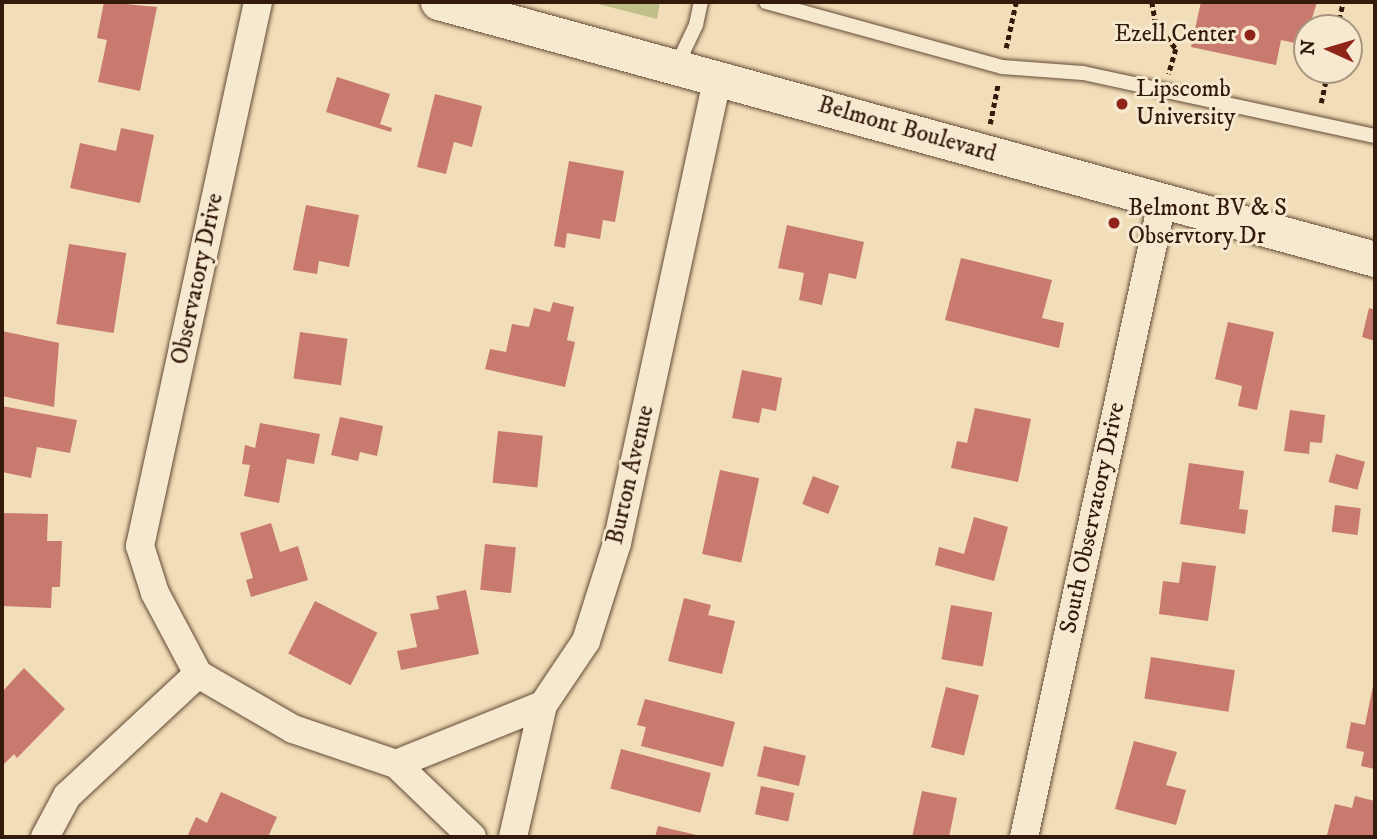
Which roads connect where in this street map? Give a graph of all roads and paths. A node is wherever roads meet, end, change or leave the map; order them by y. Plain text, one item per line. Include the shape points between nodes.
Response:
1 (258, 2) edge
2 (438, 2) edge
3 (701, 2) edge
4 (766, 2) edge
5 (1152, 2) edge
6 (676, 67) junction
7 (718, 77) junction
8 (1325, 84) edge
9 (1165, 92) junction
10 (1317, 122) junction
11 (1375, 136) edge
12 (1163, 198) junction
13 (1375, 259) edge
14 (198, 674) junction
15 (543, 705) junction
16 (396, 764) junction
17 (45, 837) edge
18 (472, 837) edge
19 (513, 837) edge
20 (1024, 837) edge

1 - 14 street, Observatory Drive via 140,546 155,593
2 - 6 street, Belmont Boulevard
3 - 6 lane via 696,25
4 - 9 lane via 1002,67 1083,74
5 - 9 path via 1156,24 1176,49
6 - 7 street, Belmont Boulevard
7 - 12 street, Belmont Boulevard
7 - 15 street, Burton Avenue via 617,543 586,641
8 - 10 path
9 - 10 lane
10 - 11 lane
12 - 13 street, Belmont Boulevard
12 - 20 street, South Observatory Drive
14 - 16 street via 293,729
14 - 17 street via 67,796
15 - 16 street
15 - 19 street
16 - 18 street

